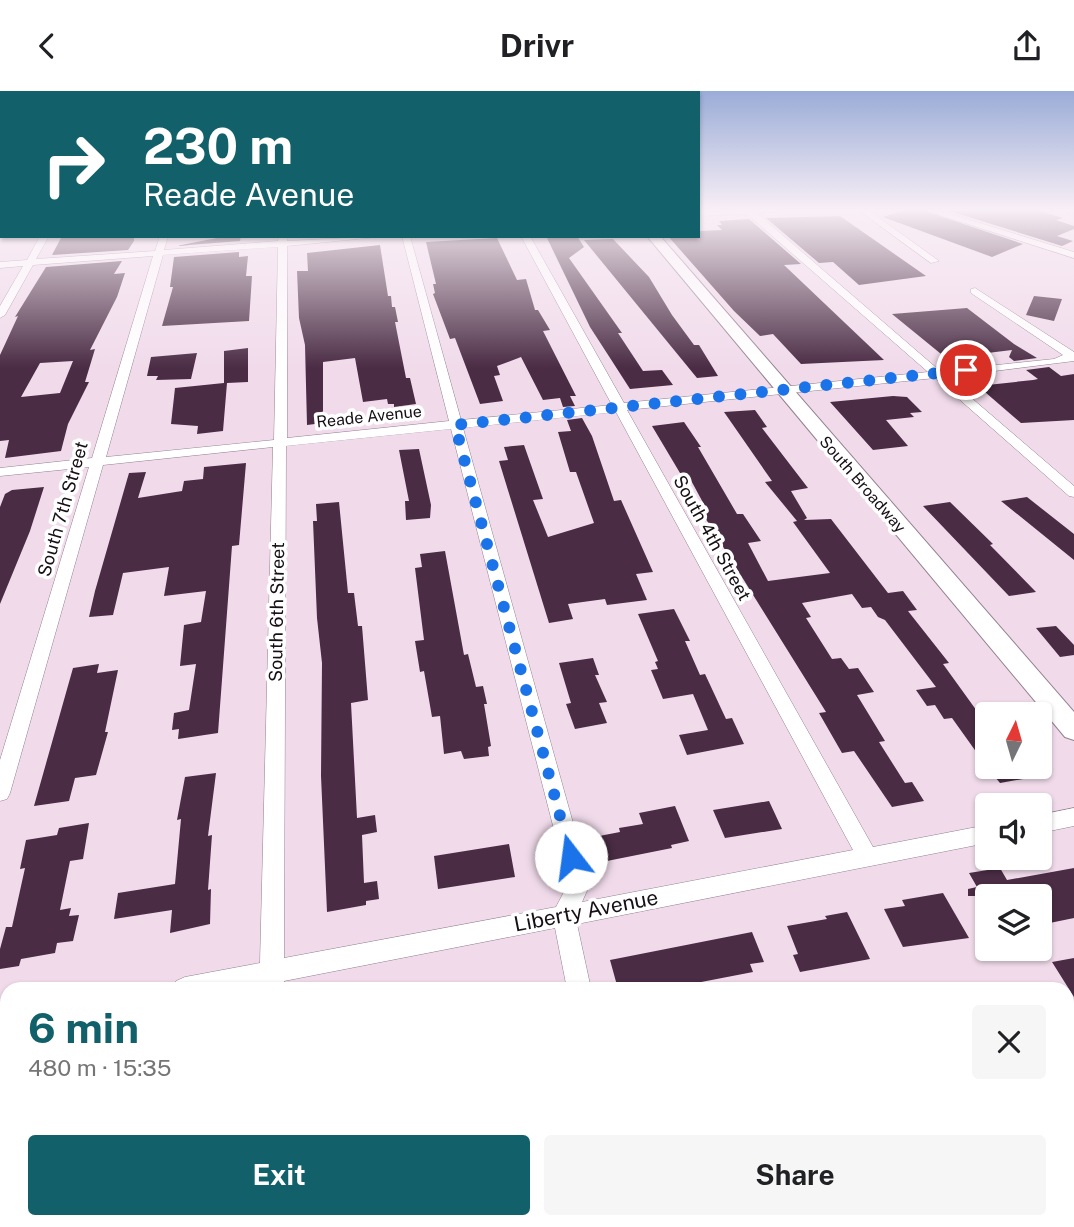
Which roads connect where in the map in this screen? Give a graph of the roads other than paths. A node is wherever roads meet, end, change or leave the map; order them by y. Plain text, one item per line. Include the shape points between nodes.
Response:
1 (43, 262) edge
2 (156, 262) edge
3 (283, 262) edge
4 (413, 262) edge
5 (539, 262) edge
6 (675, 262) edge
7 (807, 262) edge
8 (30, 263) junction
9 (0, 265) edge
10 (975, 291) dead end
11 (0, 315) edge
12 (1074, 357) edge
13 (936, 373) junction
14 (783, 390) junction
15 (619, 407) junction
16 (455, 425) junction
17 (279, 443) junction
18 (97, 462) junction
19 (0, 472) edge
20 (1074, 493) edge
21 (1074, 730) edge
22 (0, 793) edge
23 (1074, 817) edge
24 (1052, 822) edge
25 (975, 836) edge
26 (868, 858) junction
27 (564, 915) junction
28 (272, 980) edge
29 (253, 982) edge
30 (578, 982) edge

1 - 8 street
2 - 18 street, South 7th Street
3 - 17 street, South 6th Street
4 - 16 street
5 - 15 street, South 4th Street
6 - 14 street, South Broadway
7 - 13 street
8 - 9 street
8 - 11 street
10 - 12 street
12 - 13 street, Reade Avenue
13 - 14 street, Reade Avenue
13 - 20 street
14 - 15 street, Reade Avenue
14 - 21 street, South Broadway
15 - 16 street, Reade Avenue
15 - 26 street, South 4th Street
16 - 17 street, Reade Avenue
16 - 27 street via 579,884
17 - 18 street, Reade Avenue
17 - 28 street, South 6th Street
18 - 19 street, Reade Avenue
18 - 22 street, South 7th Street
23 - 24 street
25 - 26 street, Liberty Avenue
26 - 27 street, Liberty Avenue
27 - 28 street, Liberty Avenue
27 - 30 street
28 - 29 street, Liberty Avenue

